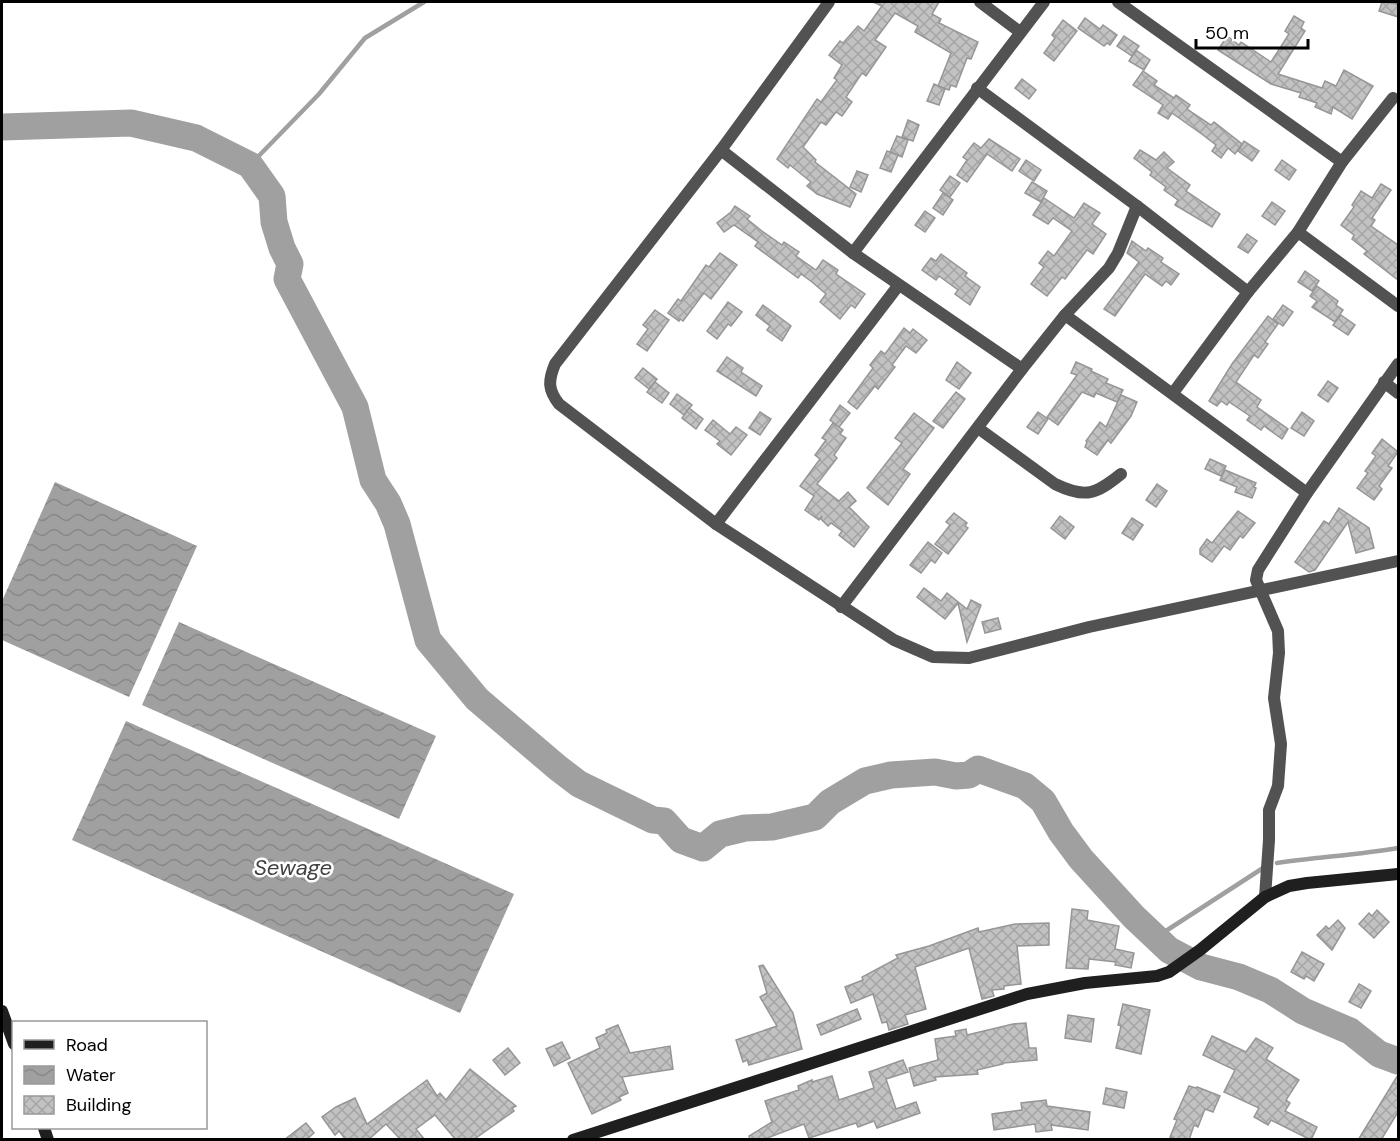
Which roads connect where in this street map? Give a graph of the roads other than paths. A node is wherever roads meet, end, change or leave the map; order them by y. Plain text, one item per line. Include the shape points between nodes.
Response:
1 (829, 2) edge
2 (980, 2) edge
3 (1044, 2) edge
4 (1118, 2) edge
5 (1020, 32) junction
6 (977, 88) junction
7 (1393, 98) dead end
8 (721, 150) junction
9 (1341, 162) junction
10 (1137, 206) junction
11 (1298, 232) junction
12 (853, 253) junction
13 (898, 286) junction
14 (1248, 292) junction
15 (1398, 306) edge
16 (1065, 315) junction
17 (1398, 364) edge
18 (1022, 369) junction
19 (1384, 382) junction
20 (1173, 393) junction
21 (1398, 393) edge
22 (978, 428) junction
23 (1121, 474) dead end
24 (1307, 493) junction
25 (716, 524) junction
26 (1398, 561) edge
27 (1261, 592) junction
28 (841, 607) junction
29 (1398, 874) edge
30 (1265, 897) junction
31 (2, 1011) edge
32 (12, 1038) edge
33 (573, 1140) edge

1 - 8 street
2 - 5 street
3 - 5 street
4 - 9 street
5 - 6 street
6 - 10 street
6 - 12 street
7 - 9 street
8 - 12 street
8 - 25 street via 555,364 549,379 550,393 559,404
9 - 11 street
10 - 14 street
10 - 16 street via 1109,268
11 - 14 street
11 - 15 street
12 - 13 street
13 - 18 street
13 - 25 street
14 - 20 street
16 - 18 street
16 - 20 street
17 - 19 street
18 - 22 street
19 - 21 street
19 - 24 street
20 - 24 street
22 - 23 street via 1068,490 1090,493 1103,489
22 - 28 street
24 - 27 street via 1258,570 1256,580
25 - 28 street
26 - 27 street
27 - 28 street via 1089,627 969,658 950,659 918,652
27 - 30 street via 1278,632 1274,698 1281,744 1278,786 1269,810
29 - 30 street via 1306,883
30 - 33 street via 1169,972 1027,994
31 - 32 street

